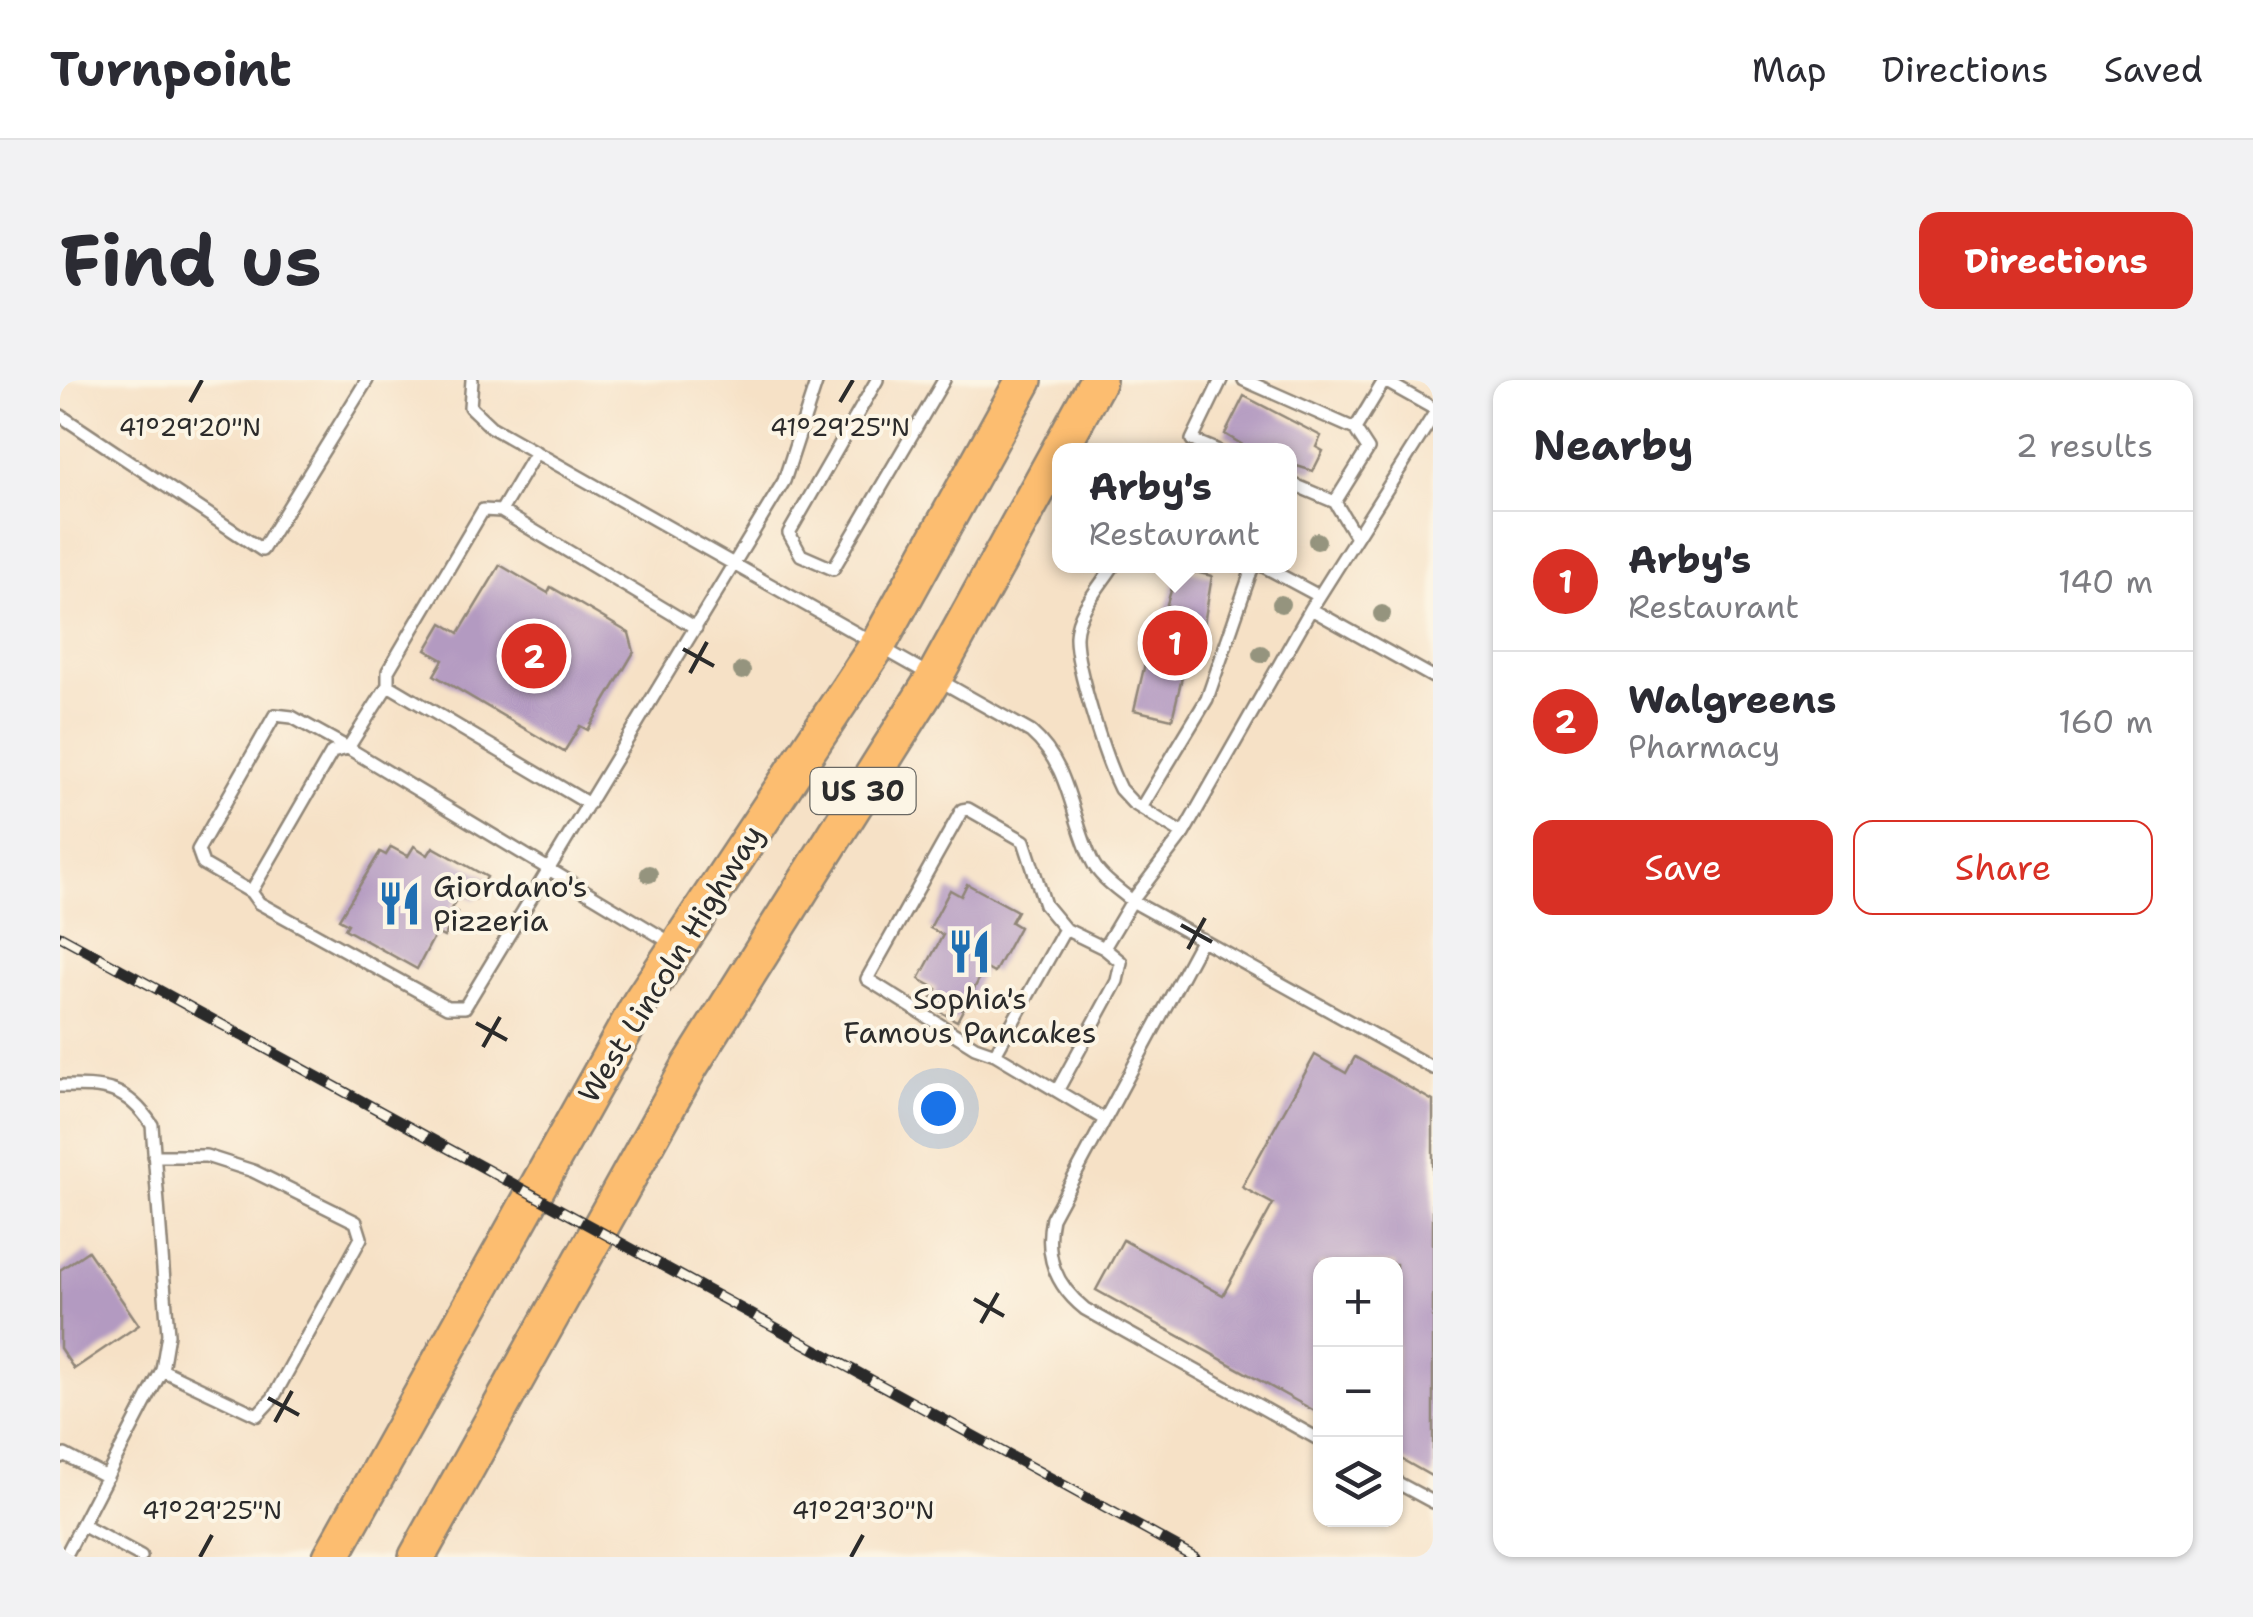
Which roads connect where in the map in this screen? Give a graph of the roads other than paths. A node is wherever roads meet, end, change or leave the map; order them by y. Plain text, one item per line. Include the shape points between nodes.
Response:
1 (366, 380) edge
2 (472, 380) edge
3 (817, 380) edge
4 (878, 380) edge
5 (944, 380) edge
6 (1024, 380) edge
7 (1098, 380) edge
8 (1221, 380) edge
9 (1244, 380) edge
10 (1384, 380) edge
11 (1433, 412) edge
12 (61, 416) edge
13 (1355, 430) junction
14 (1063, 443) edge
15 (1199, 443) edge
16 (536, 452) junction
17 (1052, 464) edge
18 (1297, 485) edge
19 (1335, 502) junction
20 (501, 511) junction
21 (1356, 538) junction
22 (736, 563) junction
23 (1110, 573) edge
24 (1251, 573) edge
25 (1275, 573) edge
26 (1319, 596) junction
27 (1311, 609) junction
28 (696, 628) junction
29 (879, 643) junction
30 (1433, 677) edge
31 (934, 678) junction
32 (388, 685) junction
33 (348, 748) junction
34 (590, 804) junction
35 (1141, 808) junction
36 (1183, 834) junction
37 (550, 870) junction
38 (251, 892) junction
39 (1132, 900) junction
40 (1066, 929) junction
41 (1202, 939) junction
42 (676, 946) junction
43 (1104, 948) junction
44 (995, 1054) junction
45 (1433, 1068) edge
46 (60, 1086) edge
47 (1056, 1091) junction
48 (1104, 1119) junction
49 (154, 1156) junction
50 (162, 1370) junction
51 (1315, 1437) edge
52 (60, 1457) edge
53 (107, 1477) junction
54 (1403, 1486) edge
55 (1433, 1502) edge
56 (82, 1525) junction
57 (65, 1557) edge
58 (141, 1557) edge
59 (330, 1557) edge
60 (417, 1557) edge

1 - 12 lane via 262,550
2 - 16 lane via 470,407
3 - 22 lane via 784,481
4 - 5 lane via 790,533 801,555 832,569
6 - 29 main road, West Lincoln Highway / US 30
7 - 14 main road, US 30
8 - 15 lane via 1192,440
9 - 13 lane
10 - 11 lane
10 - 13 lane
11 - 21 lane
13 - 19 lane via 1368,449
16 - 20 lane
16 - 22 lane
17 - 31 main road, US 30
18 - 19 lane
19 - 21 lane
20 - 28 lane
20 - 32 lane via 483,510 388,671
21 - 26 lane
22 - 28 lane
22 - 29 lane
23 - 35 lane via 1076,636 1112,773
24 - 35 lane via 1207,700
25 - 26 lane
26 - 27 lane
27 - 30 lane
27 - 36 lane
28 - 34 lane
29 - 31 lane
29 - 42 main road, West Lincoln Highway / US 30
31 - 39 lane via 1046,746 1068,782 1092,863
31 - 60 main road, US 30 via 690,1066
32 - 33 lane
32 - 34 lane
33 - 37 lane
33 - 38 lane via 332,752
33 - 38 lane via 292,717 275,715 198,850 203,864
34 - 37 lane
35 - 36 lane
36 - 39 lane
37 - 38 lane via 464,1007 448,1007
37 - 42 lane
39 - 41 lane
39 - 43 lane
40 - 43 lane
40 - 44 lane
40 - 44 lane via 1045,905 1024,841 962,810 867,980
41 - 45 lane
41 - 48 lane
42 - 59 main road, West Lincoln Highway / US 30
43 - 47 lane via 1121,962 1117,981
44 - 47 lane
46 - 49 lane via 100,1086 135,1099 152,1125
47 - 48 lane
48 - 51 lane via 1052,1218 1050,1261 1058,1281 1085,1309
49 - 50 lane via 168,1334
49 - 50 lane via 206,1156 253,1171 356,1222 361,1238 273,1398 257,1415
50 - 53 lane
52 - 53 lane
53 - 56 lane
54 - 55 lane
56 - 57 lane
56 - 58 lane

